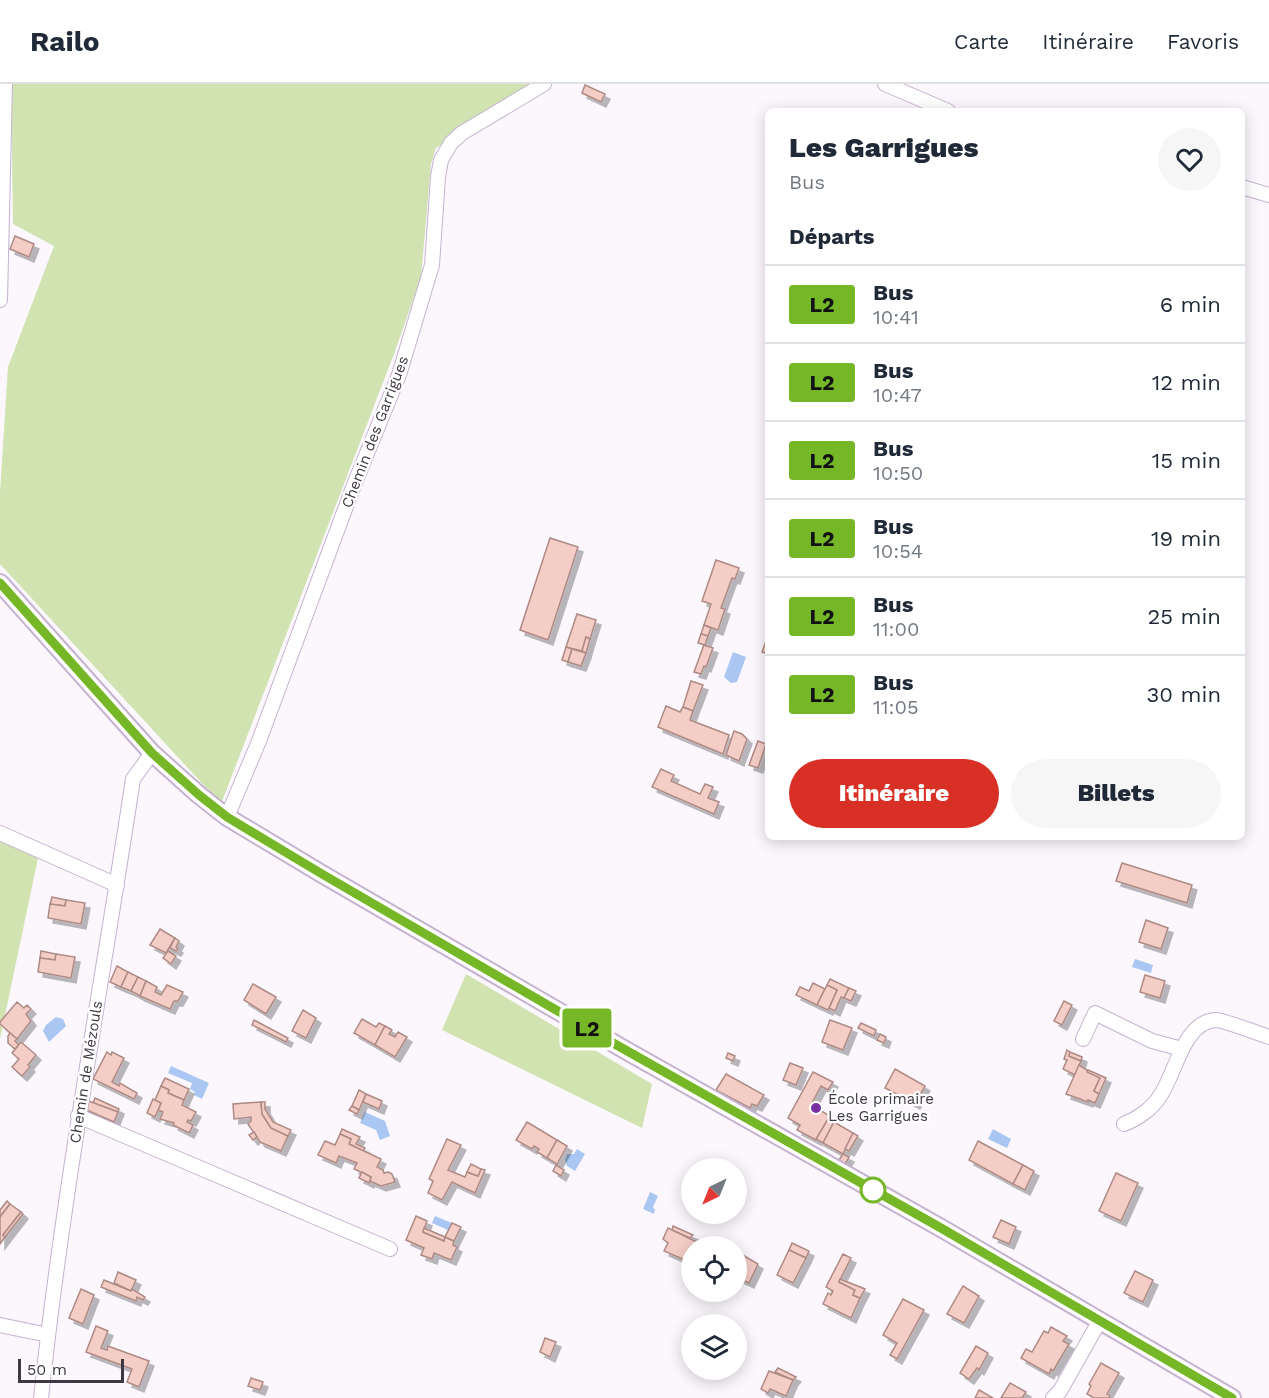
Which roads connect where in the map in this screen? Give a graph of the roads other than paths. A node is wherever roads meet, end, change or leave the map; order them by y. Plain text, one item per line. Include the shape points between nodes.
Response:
1 (5, 84) edge
2 (544, 84) edge
3 (885, 84) edge
4 (941, 108) edge
5 (1245, 188) edge
6 (1269, 195) edge
7 (0, 300) edge
8 (0, 583) edge
9 (152, 753) junction
10 (227, 817) junction
11 (0, 833) edge
12 (117, 885) junction
13 (1269, 1037) edge
14 (1083, 1040) dead end
15 (1182, 1049) junction
16 (78, 1116) junction
17 (1124, 1124) dead end
18 (390, 1249) dead end
19 (1099, 1322) junction
20 (0, 1325) edge
21 (48, 1335) junction
22 (41, 1398) edge
23 (1053, 1398) edge
24 (1232, 1398) edge

1 - 7 street
2 - 10 street, Chemin des Garrigues via 462,133 441,160 432,266 423,302 399,375
3 - 4 street
5 - 6 street
8 - 9 street
9 - 10 street
9 - 12 street, Chemin de Mézouls via 133,778
10 - 19 street
11 - 12 street
12 - 16 street, Chemin de Mézouls
13 - 15 street via 1215,1020 1198,1027
14 - 15 street via 1095,1013 1152,1041
15 - 17 street via 1160,1097 1136,1119
16 - 18 street
16 - 21 street, Chemin de Mézouls
19 - 23 street
19 - 24 street
20 - 21 street
21 - 22 street, Chemin de Mézouls

